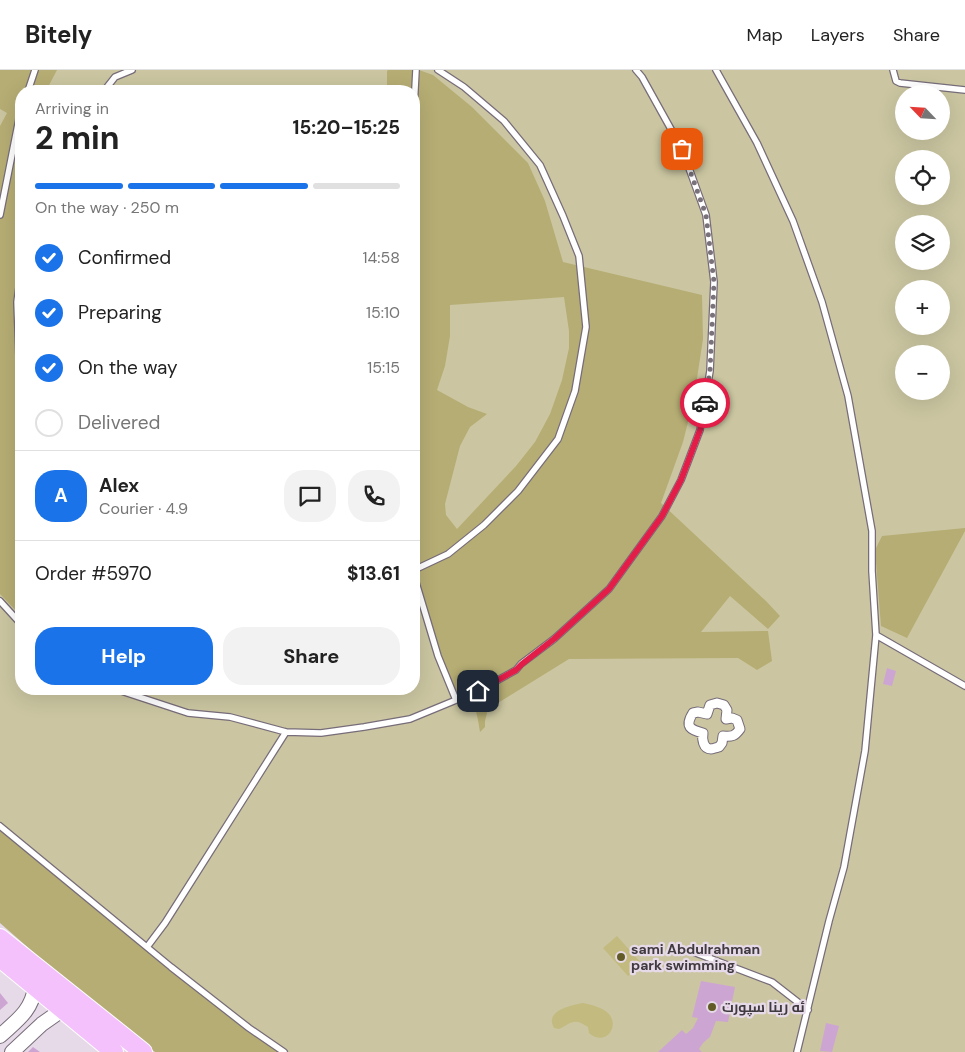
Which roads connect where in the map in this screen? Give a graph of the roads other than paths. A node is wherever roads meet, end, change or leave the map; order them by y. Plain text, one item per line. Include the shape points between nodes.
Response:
1 (35, 70) edge
2 (115, 70) edge
3 (132, 70) edge
4 (416, 70) edge
5 (438, 70) edge
6 (636, 70) edge
7 (716, 70) edge
8 (893, 70) edge
9 (115, 77) junction
10 (30, 85) edge
11 (109, 85) edge
12 (415, 85) edge
13 (965, 90) edge
14 (15, 139) edge
15 (0, 215) edge
16 (420, 567) edge
17 (420, 596) edge
18 (0, 601) edge
19 (15, 617) edge
20 (876, 635) junction
21 (965, 686) edge
22 (133, 695) edge
23 (456, 700) junction
24 (726, 719) joint
25 (286, 732) junction
26 (0, 826) edge
27 (0, 938) edge
28 (147, 947) junction
29 (688, 950) dead end
30 (0, 958) edge
31 (34, 988) junction
32 (62, 1010) junction
33 (808, 1010) junction
34 (0, 1036) edge
35 (12, 1052) edge
36 (114, 1052) edge
37 (143, 1052) edge
38 (284, 1052) edge
39 (798, 1052) edge

1 - 10 lane
2 - 9 lane
3 - 9 lane
4 - 12 lane
5 - 16 lane via 504,121 540,165 579,256 586,327 576,391 558,439 518,490 484,525 448,554
6 - 23 lane via 682,149 706,215 714,282 710,371 700,430 681,480 662,516 609,589 516,670
7 - 20 lane via 793,221 822,302 848,396 872,531
8 - 13 lane via 896,81 900,83
9 - 11 lane
14 - 15 lane
17 - 23 lane via 438,656
18 - 19 lane
20 - 21 lane
20 - 33 lane via 865,751 844,867
22 - 25 lane via 188,713 230,717
23 - 25 lane via 410,719 321,733
24 - 24 street via 736,720 740,729 732,737 723,736 719,747 712,749 704,744 703,733 689,726 693,714 707,714 710,705 717,702 727,710
25 - 28 lane
26 - 28 lane
27 - 37 main road
28 - 38 lane
29 - 33 lane via 772,982
30 - 31 main road
31 - 32 main road
31 - 34 street via 26,1011
32 - 35 street
32 - 36 main road
33 - 39 lane

